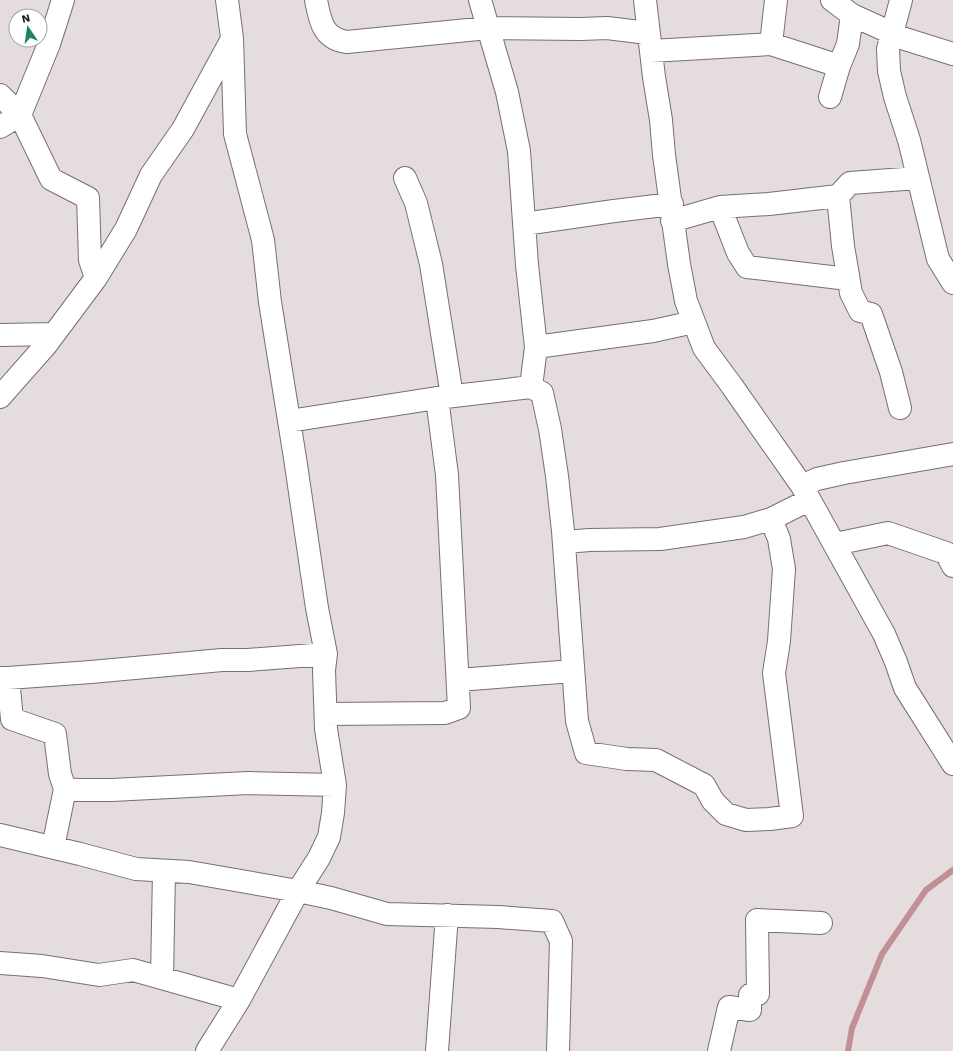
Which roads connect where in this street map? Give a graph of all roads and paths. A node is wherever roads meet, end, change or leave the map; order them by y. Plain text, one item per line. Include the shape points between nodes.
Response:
1 (63, 0) edge
2 (227, 0) edge
3 (316, 0) edge
4 (480, 0) edge
5 (646, 0) edge
6 (776, 0) edge
7 (832, 0) edge
8 (901, 0) edge
9 (852, 16) junction
10 (488, 28) junction
11 (891, 33) junction
12 (232, 38) junction
13 (650, 42) junction
14 (772, 44) junction
15 (953, 54) edge
16 (839, 66) junction
17 (0, 94) edge
18 (830, 97) dead end
19 (20, 115) junction
20 (0, 127) edge
21 (406, 178) dead end
22 (918, 178) junction
23 (838, 196) junction
24 (720, 207) junction
25 (672, 213) junction
26 (524, 224) junction
27 (96, 278) junction
28 (848, 279) junction
29 (953, 283) edge
30 (694, 322) junction
31 (54, 334) junction
32 (0, 336) edge
33 (536, 347) junction
34 (531, 387) junction
35 (0, 397) edge
36 (445, 397) junction
37 (900, 408) dead end
38 (289, 421) junction
39 (953, 454) edge
40 (806, 493) junction
41 (771, 519) junction
42 (564, 542) junction
43 (835, 544) junction
44 (953, 566) edge
45 (326, 654) junction
46 (573, 670) junction
47 (4, 678) edge
48 (458, 680) junction
49 (326, 714) junction
50 (953, 764) edge
51 (335, 785) junction
52 (65, 789) junction
53 (0, 835) edge
54 (52, 847) junction
55 (164, 871) junction
56 (298, 891) junction
57 (447, 915) junction
58 (821, 923) dead end
59 (0, 963) edge
60 (162, 978) junction
61 (239, 1000) junction
62 (207, 1051) edge
63 (438, 1051) edge
64 (558, 1051) edge
65 (719, 1051) edge

1 - 19 street via 49,44
2 - 12 street
3 - 10 street via 324,28 335,39 341,41
4 - 10 street
5 - 13 street
6 - 14 street
7 - 9 street
8 - 11 street
9 - 11 street
9 - 16 street via 848,44
10 - 13 street via 607,28
10 - 26 street via 507,92 519,151
11 - 15 street
11 - 22 street via 888,49 889,72
12 - 27 street via 182,129 151,175 126,229
12 - 38 street via 235,134 263,240
13 - 14 street
13 - 25 street
14 - 16 street
16 - 18 street
17 - 19 street
19 - 20 street
19 - 27 street via 51,179 88,198 90,260
21 - 36 street via 416,203 431,264
22 - 23 street via 850,183
22 - 29 street via 938,259
23 - 24 street
23 - 28 street
24 - 25 street
24 - 28 street via 738,253 747,267
25 - 26 street via 620,210
25 - 30 street via 686,301
26 - 33 street
27 - 31 street
28 - 37 street via 850,293 860,311 871,314 891,372
30 - 33 street via 653,331
30 - 40 street via 704,348
31 - 32 street
31 - 35 street
33 - 34 street
34 - 36 street
34 - 42 street via 542,393 550,429
36 - 38 street
36 - 48 street
38 - 45 street
39 - 40 street via 817,479
40 - 41 street
40 - 43 street
41 - 42 street via 744,527 660,539
41 - 46 street via 779,539 784,568 774,673 792,816 746,820 726,814 704,785 656,760 586,753 577,721
42 - 46 street
43 - 44 street via 888,533 946,553
43 - 50 street via 884,634 905,688
45 - 47 street
45 - 49 street
46 - 48 street
47 - 52 street via 12,719 55,734 60,774
48 - 49 street via 459,708 445,713
49 - 51 street
51 - 52 street via 248,783 112,790
51 - 56 street via 329,836 319,858
52 - 54 street
53 - 54 street
54 - 55 street via 136,869
55 - 56 street via 189,872
55 - 60 street
56 - 57 street via 387,914
56 - 61 street
57 - 63 street
57 - 64 street via 552,921 561,941
58 - 65 street via 758,920 758,994 750,994 750,1010 729,1007
59 - 60 street via 42,966 99,975 133,970
60 - 61 street
61 - 62 street

